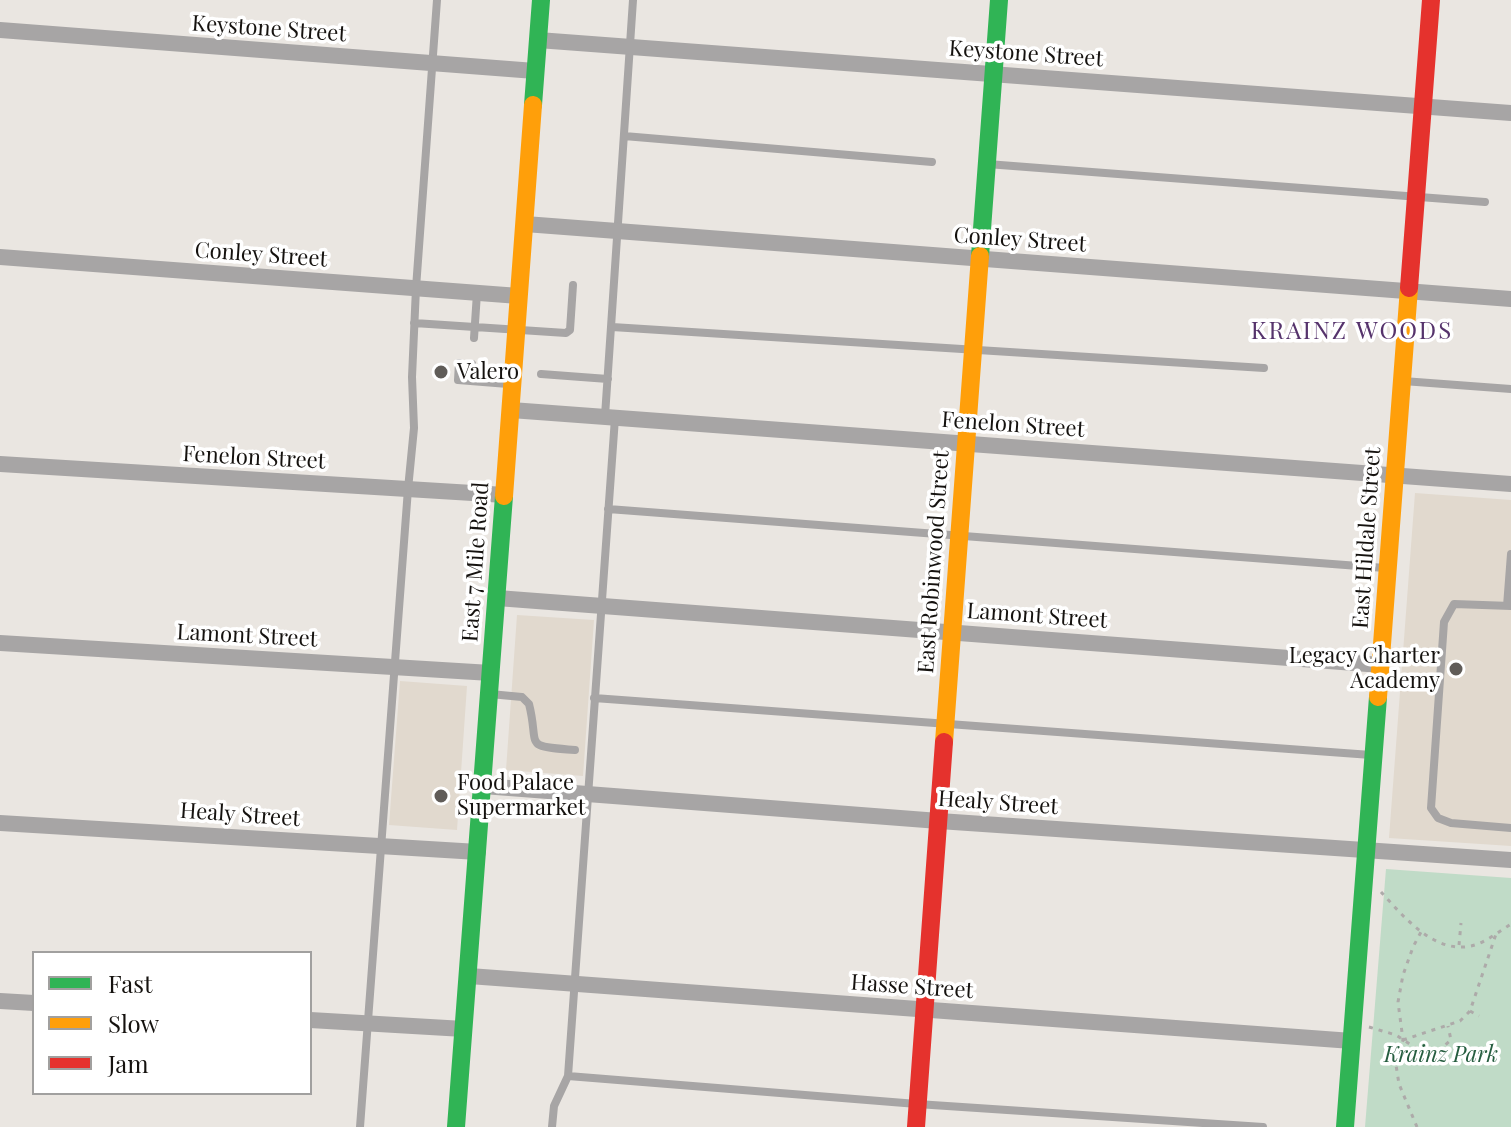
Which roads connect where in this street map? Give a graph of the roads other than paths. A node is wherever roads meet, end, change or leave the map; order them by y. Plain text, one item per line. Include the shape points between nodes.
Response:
1 (437, 0) edge
2 (541, 0) edge
3 (633, 0) edge
4 (999, 0) edge
5 (1431, 0) edge
6 (0, 30) edge
7 (538, 40) junction
8 (630, 47) junction
9 (433, 64) junction
10 (535, 71) junction
11 (994, 74) junction
12 (1423, 107) junction
13 (1511, 113) edge
14 (624, 136) junction
15 (932, 162) dead end
16 (987, 164) junction
17 (1416, 197) junction
18 (1485, 202) dead end
19 (525, 224) junction
20 (619, 232) junction
21 (0, 257) edge
22 (980, 259) junction
23 (573, 285) dead end
24 (416, 288) junction
25 (1409, 291) junction
26 (477, 293) junction
27 (519, 296) junction
28 (1511, 299) edge
29 (414, 323) junction
30 (462, 326) junction
31 (475, 327) junction
32 (612, 327) junction
33 (485, 328) junction
34 (517, 330) junction
35 (461, 337) dead end
36 (474, 338) dead end
37 (485, 338) dead end
38 (974, 348) junction
39 (459, 363) dead end
40 (472, 364) dead end
41 (483, 364) dead end
42 (1264, 368) dead end
43 (541, 374) dead end
44 (608, 379) junction
45 (471, 381) junction
46 (1402, 381) junction
47 (482, 382) junction
48 (513, 384) junction
49 (1511, 389) edge
50 (511, 410) junction
51 (610, 417) junction
52 (967, 443) junction
53 (0, 464) edge
54 (1395, 475) junction
55 (1511, 484) edge
56 (408, 489) junction
57 (505, 495) junction
58 (608, 509) junction
59 (960, 536) junction
60 (1511, 554) edge
61 (1388, 568) junction
62 (497, 598) junction
63 (601, 606) junction
64 (1509, 606) edge
65 (953, 632) junction
66 (0, 643) edge
67 (1381, 665) junction
68 (395, 667) junction
69 (491, 673) junction
70 (490, 694) junction
71 (594, 698) junction
72 (946, 724) junction
73 (575, 750) dead end
74 (1373, 755) junction
75 (483, 786) junction
76 (586, 794) junction
77 (939, 821) junction
78 (0, 823) edge
79 (1511, 828) edge
80 (382, 846) junction
81 (1365, 849) junction
82 (478, 852) junction
83 (1511, 860) edge
84 (469, 976) junction
85 (573, 984) junction
86 (0, 1001) edge
87 (32, 1003) edge
88 (924, 1010) junction
89 (312, 1020) edge
90 (368, 1024) junction
91 (464, 1029) junction
92 (1352, 1041) junction
93 (568, 1076) junction
94 (917, 1104) junction
95 (360, 1127) edge
96 (456, 1127) edge
97 (552, 1127) edge
98 (916, 1127) edge
99 (1263, 1127) edge
100 (1345, 1127) edge

1 - 9 lane
2 - 7 street, East 7 Mile Road
3 - 8 lane
4 - 11 street, East Robinwood Street
5 - 12 street, East Hildale Street
6 - 9 street, Keystone Street
7 - 8 street, Keystone Street
7 - 10 street, East 7 Mile Road
8 - 11 street, Keystone Street
8 - 14 lane
9 - 10 street, Keystone Street
9 - 24 lane
10 - 19 street, East 7 Mile Road
11 - 12 street, Keystone Street
11 - 16 street, East Robinwood Street
12 - 13 street, Keystone Street
12 - 17 street, East Hildale Street
14 - 15 lane
14 - 20 lane
16 - 17 lane
16 - 22 street, East Robinwood Street
17 - 18 lane
17 - 25 street, East Hildale Street
19 - 20 street, Conley Street
19 - 27 street, East 7 Mile Road
20 - 22 street, Conley Street
20 - 32 lane
21 - 24 street, Conley Street
22 - 25 street, Conley Street
22 - 38 street, East Robinwood Street
23 - 34 lane via 568,332
24 - 26 street, Conley Street
24 - 29 lane
25 - 28 street, Conley Street
25 - 46 street, East Hildale Street
26 - 27 street, Conley Street
26 - 31 lane
27 - 34 street, East 7 Mile Road
29 - 30 lane
29 - 56 lane
30 - 31 lane
30 - 35 lane
31 - 33 lane
31 - 36 lane
32 - 38 lane
32 - 44 lane
33 - 34 lane
33 - 37 lane
34 - 48 street, East 7 Mile Road
38 - 42 lane
38 - 52 street, East Robinwood Street
39 - 45 lane via 458,380
40 - 45 lane
41 - 47 lane
43 - 44 lane
44 - 51 lane
45 - 47 lane
46 - 49 lane
46 - 54 street, East Hildale Street
47 - 48 lane
48 - 50 street, East 7 Mile Road
50 - 51 street, Fenelon Street
50 - 57 street, East 7 Mile Road
51 - 52 street, Fenelon Street
51 - 58 lane
52 - 54 street, Fenelon Street
52 - 59 street, East Robinwood Street
53 - 56 street, Fenelon Street
54 - 55 street, Fenelon Street
54 - 61 street, East Hildale Street
56 - 57 street, Fenelon Street
56 - 68 lane
57 - 62 street, East 7 Mile Road
58 - 59 lane
58 - 63 lane
59 - 61 lane
59 - 65 street, East Robinwood Street
60 - 64 lane
61 - 67 street, East Hildale Street
62 - 63 street, Lamont Street
62 - 69 street, East 7 Mile Road
63 - 65 street, Lamont Street
63 - 71 lane
64 - 79 lane via 1454,604 1444,622 1431,808 1451,823
65 - 67 street, Lamont Street
65 - 72 street, East Robinwood Street
66 - 68 street, Lamont Street
67 - 74 street, East Hildale Street
68 - 69 street, Lamont Street
68 - 80 lane
69 - 70 street, East 7 Mile Road
70 - 73 lane via 522,697 529,704 538,746
70 - 75 street, East 7 Mile Road
71 - 72 lane
71 - 76 lane
72 - 74 lane
72 - 77 street, East Robinwood Street
74 - 81 street, East Hildale Street
75 - 76 street, Healy Street
75 - 82 street, East 7 Mile Road
76 - 77 street, Healy Street
76 - 85 lane
77 - 81 street, Healy Street
77 - 88 street, East Robinwood Street
78 - 80 street, Healy Street
80 - 82 street, Healy Street
80 - 90 lane
81 - 83 street, Healy Street
81 - 92 street, East Hildale Street
82 - 84 street, East 7 Mile Road
84 - 85 street, Hasse Street
84 - 91 street, East 7 Mile Road
85 - 88 street, Hasse Street
85 - 93 lane
86 - 87 street
88 - 92 street, Hasse Street
88 - 94 street, East Robinwood Street
89 - 90 street
90 - 91 street
90 - 95 lane
91 - 96 street, East 7 Mile Road
92 - 100 street, East Hildale Street
93 - 94 lane
93 - 97 lane via 554,1106
94 - 98 street, East Robinwood Street
94 - 99 lane

